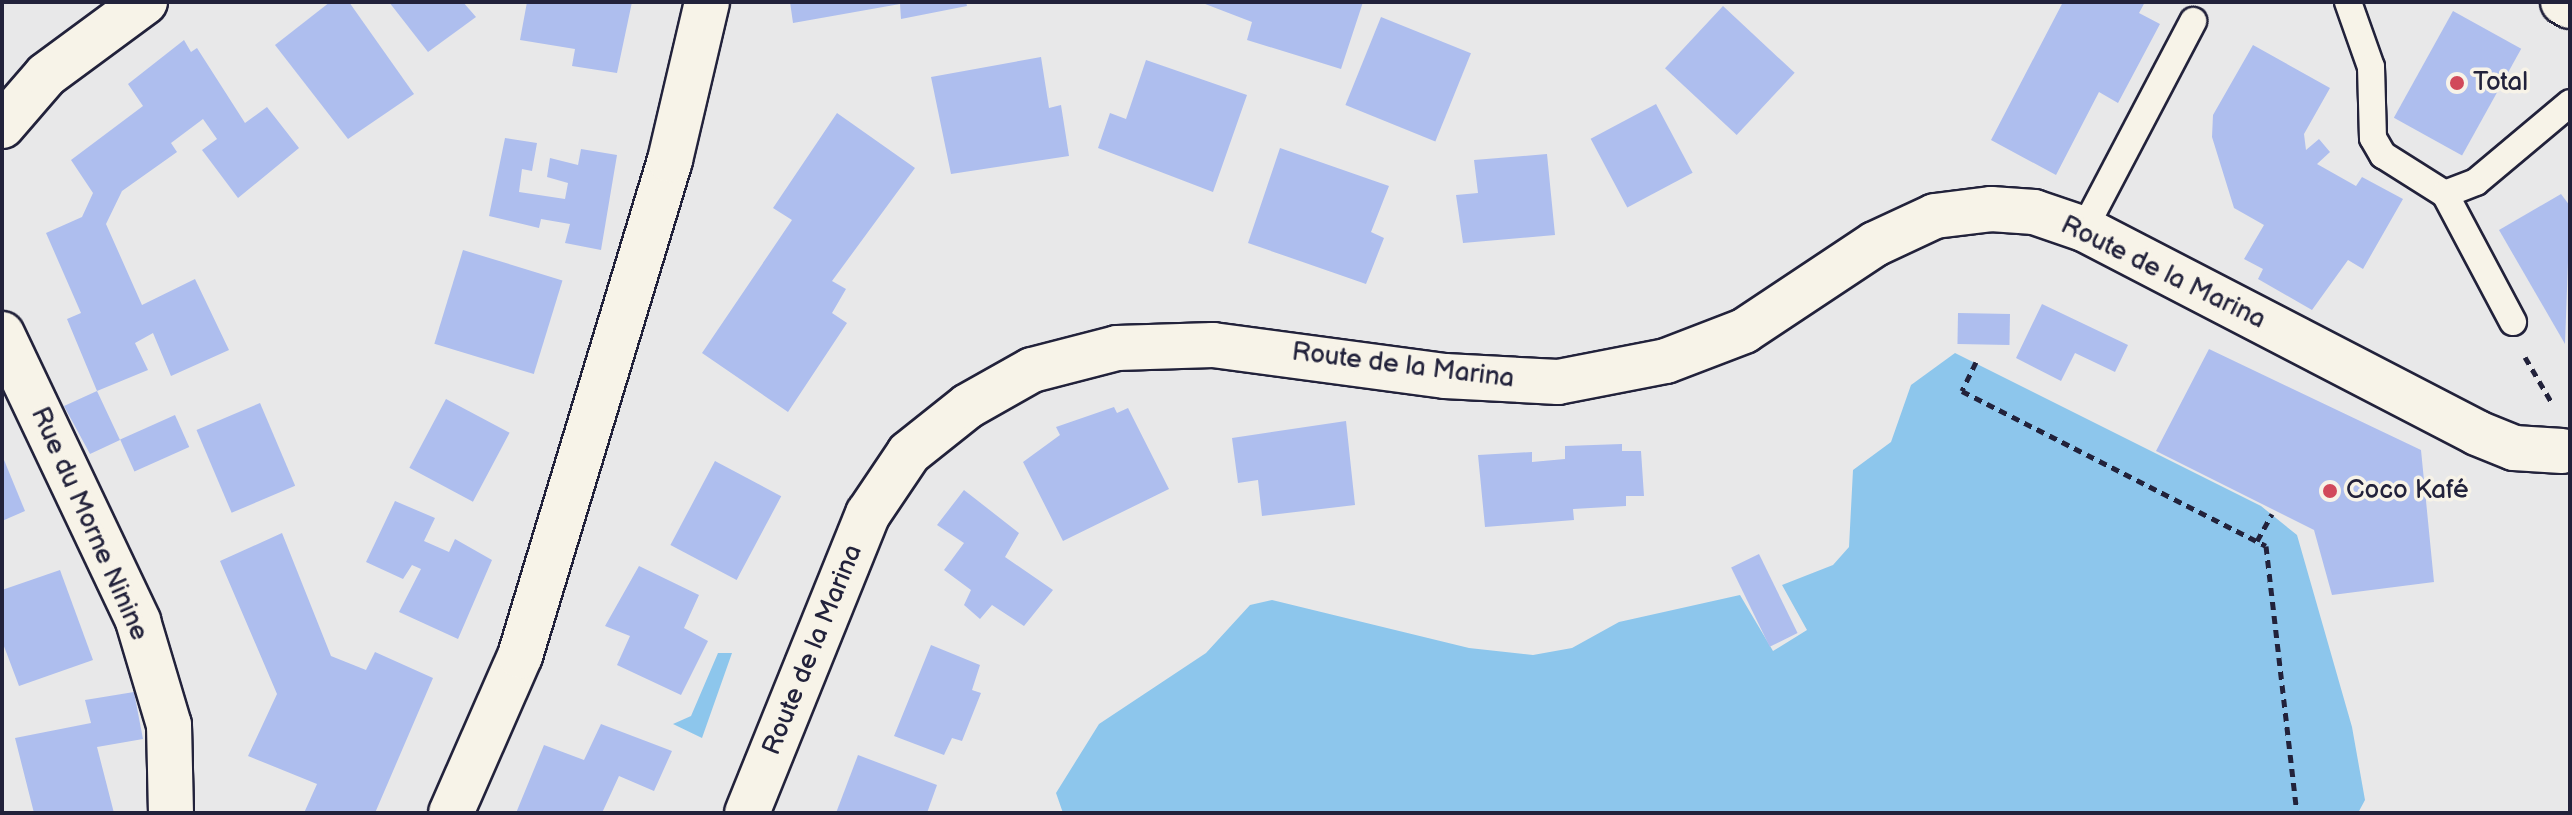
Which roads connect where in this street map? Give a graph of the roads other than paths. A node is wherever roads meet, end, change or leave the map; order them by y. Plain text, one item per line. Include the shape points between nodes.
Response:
1 (145, 2) edge
2 (707, 2) edge
3 (2348, 2) edge
4 (2563, 2) edge
5 (2570, 6) edge
6 (2193, 21) dead end
7 (2570, 103) edge
8 (2, 126) edge
9 (2445, 194) junction
10 (2084, 229) junction
11 (2513, 322) road end
12 (2, 334) edge
13 (2568, 440) edge
14 (171, 813) edge
15 (451, 813) edge
16 (747, 813) edge

1 - 8 street via 46,75
2 - 15 street via 670,160 520,656
3 - 9 lane via 2371,67 2373,138 2383,155
4 - 5 street
6 - 10 lane
7 - 9 lane via 2476,182
9 - 11 lane
10 - 13 street, Route de la Marina via 2477,433 2514,448
10 - 16 street, Route de la Marina via 2034,212 1935,216 1875,244 1744,331 1666,361 1558,382 1445,376 1213,345 1117,348 1032,370 968,406 909,453 868,514
12 - 14 street, Rue du Morne Ninine via 138,621 169,725

